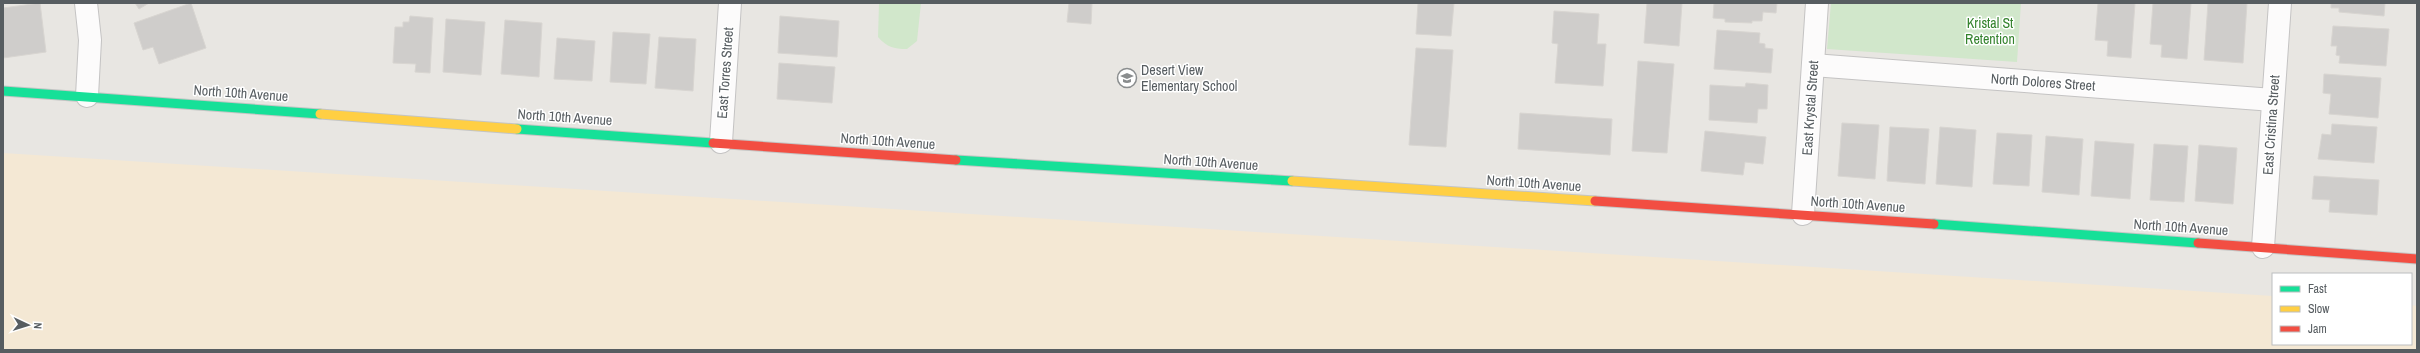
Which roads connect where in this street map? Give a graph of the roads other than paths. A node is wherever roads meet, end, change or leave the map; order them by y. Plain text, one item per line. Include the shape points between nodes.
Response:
1 (86, 3) edge
2 (730, 3) edge
3 (1817, 3) edge
4 (2280, 3) edge
5 (1813, 65) junction
6 (3, 91) edge
7 (87, 96) junction
8 (2273, 100) junction
9 (721, 142) junction
10 (1803, 214) junction
11 (2263, 247) junction
12 (2417, 259) edge

1 - 7 street via 90,40
2 - 9 street, East Torres Street
3 - 5 street, East Krystal Street
4 - 8 street, East Cristina Street
5 - 8 street, North Dolores Street
5 - 10 street, East Krystal Street
6 - 7 main road, North 10th Avenue
7 - 9 main road, North 10th Avenue
8 - 11 street, East Cristina Street
9 - 10 main road, North 10th Avenue via 850,153
10 - 11 main road, North 10th Avenue
11 - 12 main road, North 10th Avenue

